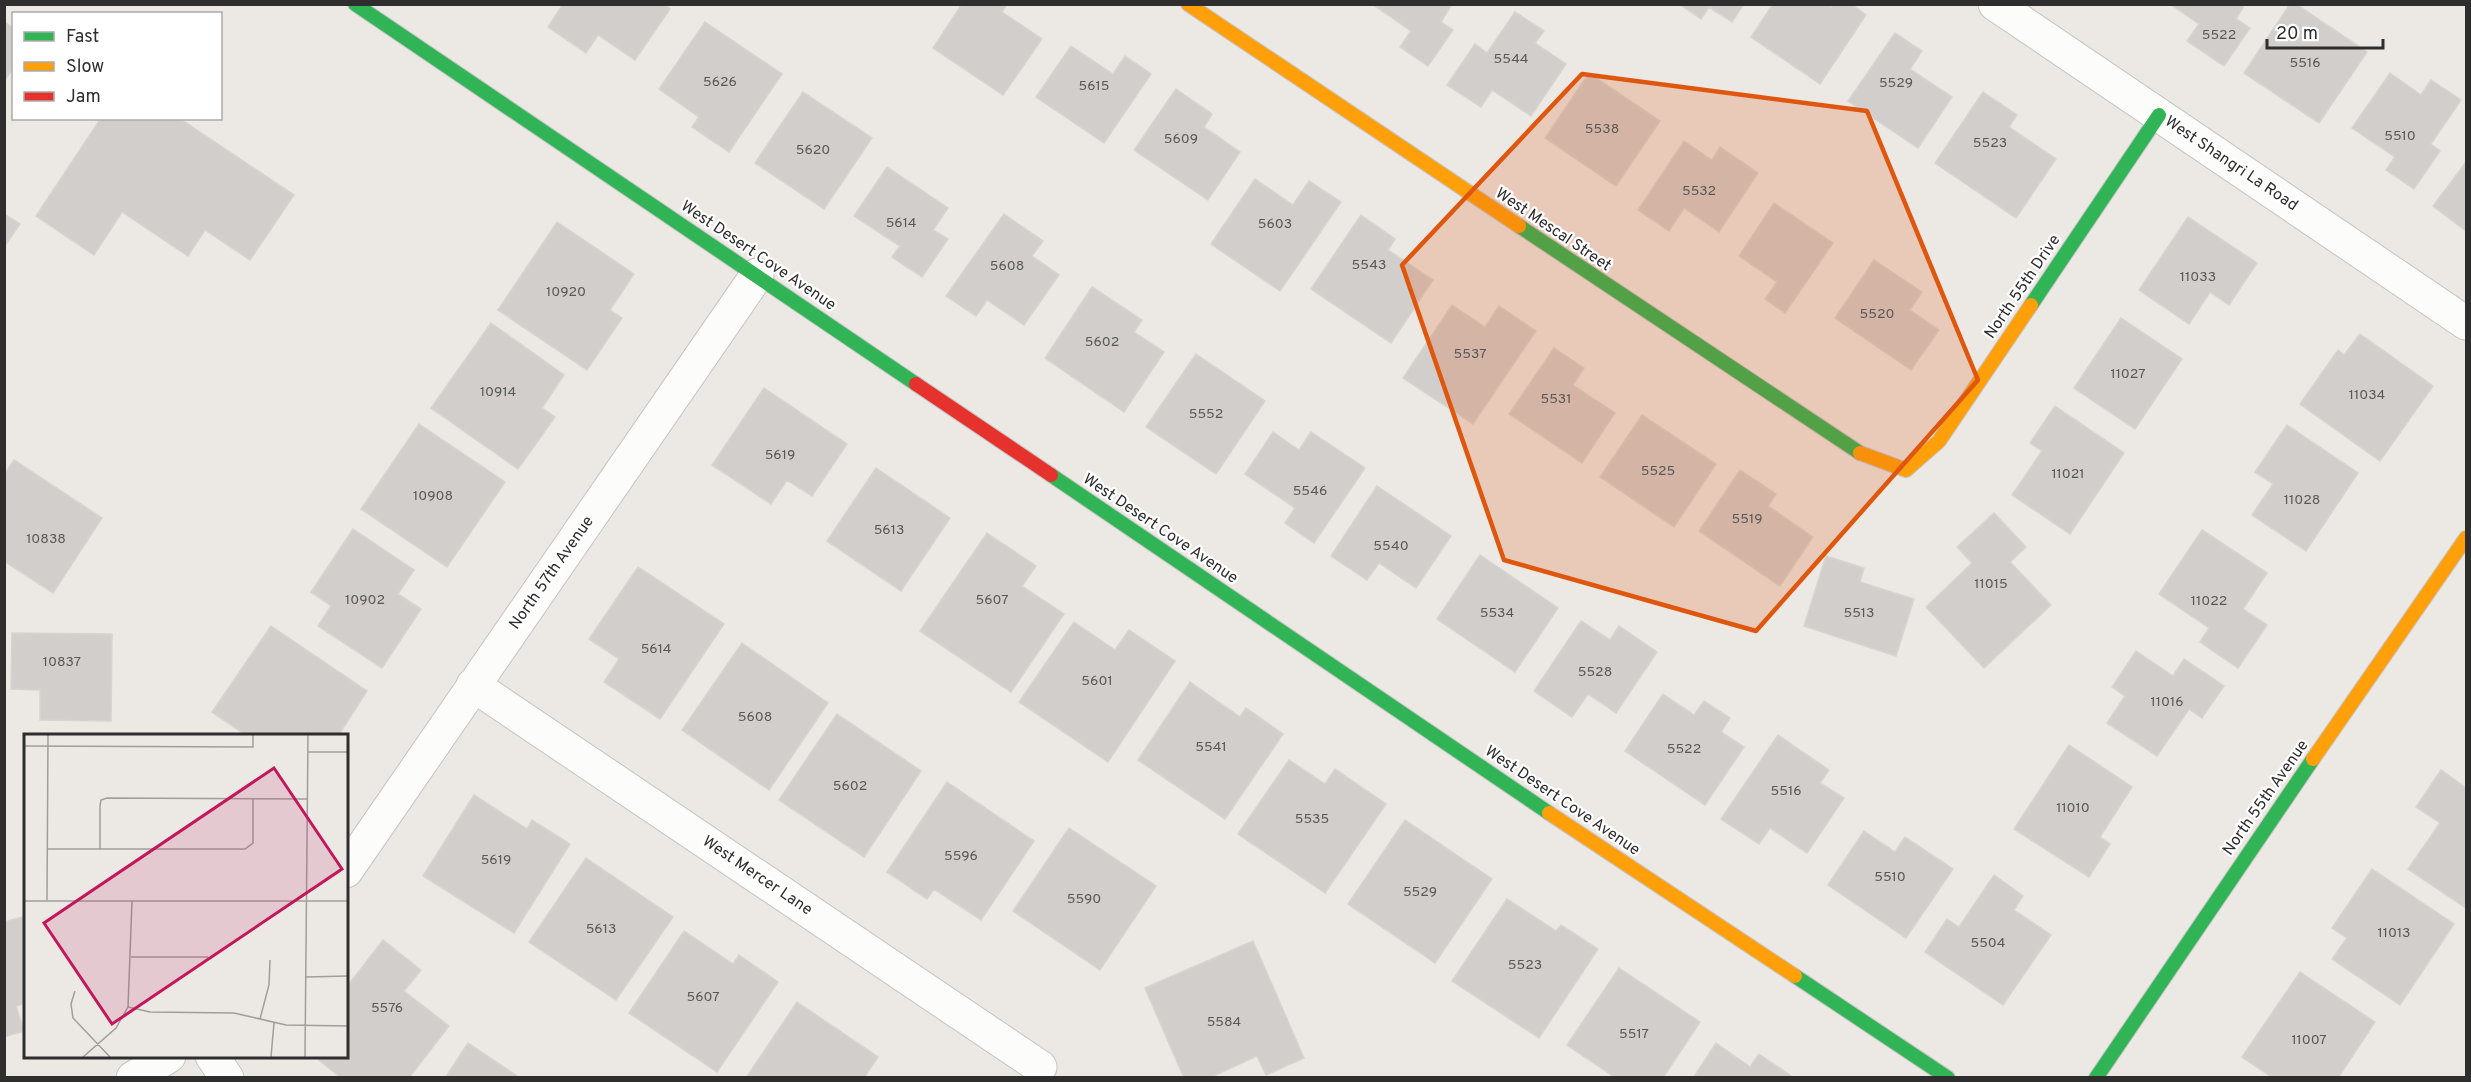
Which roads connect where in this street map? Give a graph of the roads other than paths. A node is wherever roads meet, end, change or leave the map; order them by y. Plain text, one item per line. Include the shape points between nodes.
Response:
1 (355, 4) edge
2 (1188, 4) edge
3 (1995, 4) edge
4 (2159, 116) junction
5 (758, 275) junction
6 (2466, 323) edge
7 (1906, 470) joint
8 (2466, 538) edge
9 (473, 685) junction
10 (348, 868) edge
11 (166, 1058) edge
12 (213, 1058) edge
13 (1040, 1067) dead end
14 (133, 1077) edge
15 (227, 1077) edge
16 (1948, 1077) edge
17 (2096, 1077) edge

1 - 5 street, West Desert Cove Avenue
2 - 7 street, West Mescal Street via 1854,452
3 - 4 street, West Shangri La Road
4 - 6 street, West Shangri La Road
4 - 7 street, North 55th Drive via 1939,441
5 - 9 street, North 57th Avenue
5 - 16 street, West Desert Cove Avenue via 1474,763
8 - 17 street, North 55th Avenue
9 - 10 street, North 57th Avenue
9 - 13 street, West Mercer Lane
11 - 14 street
12 - 15 street

